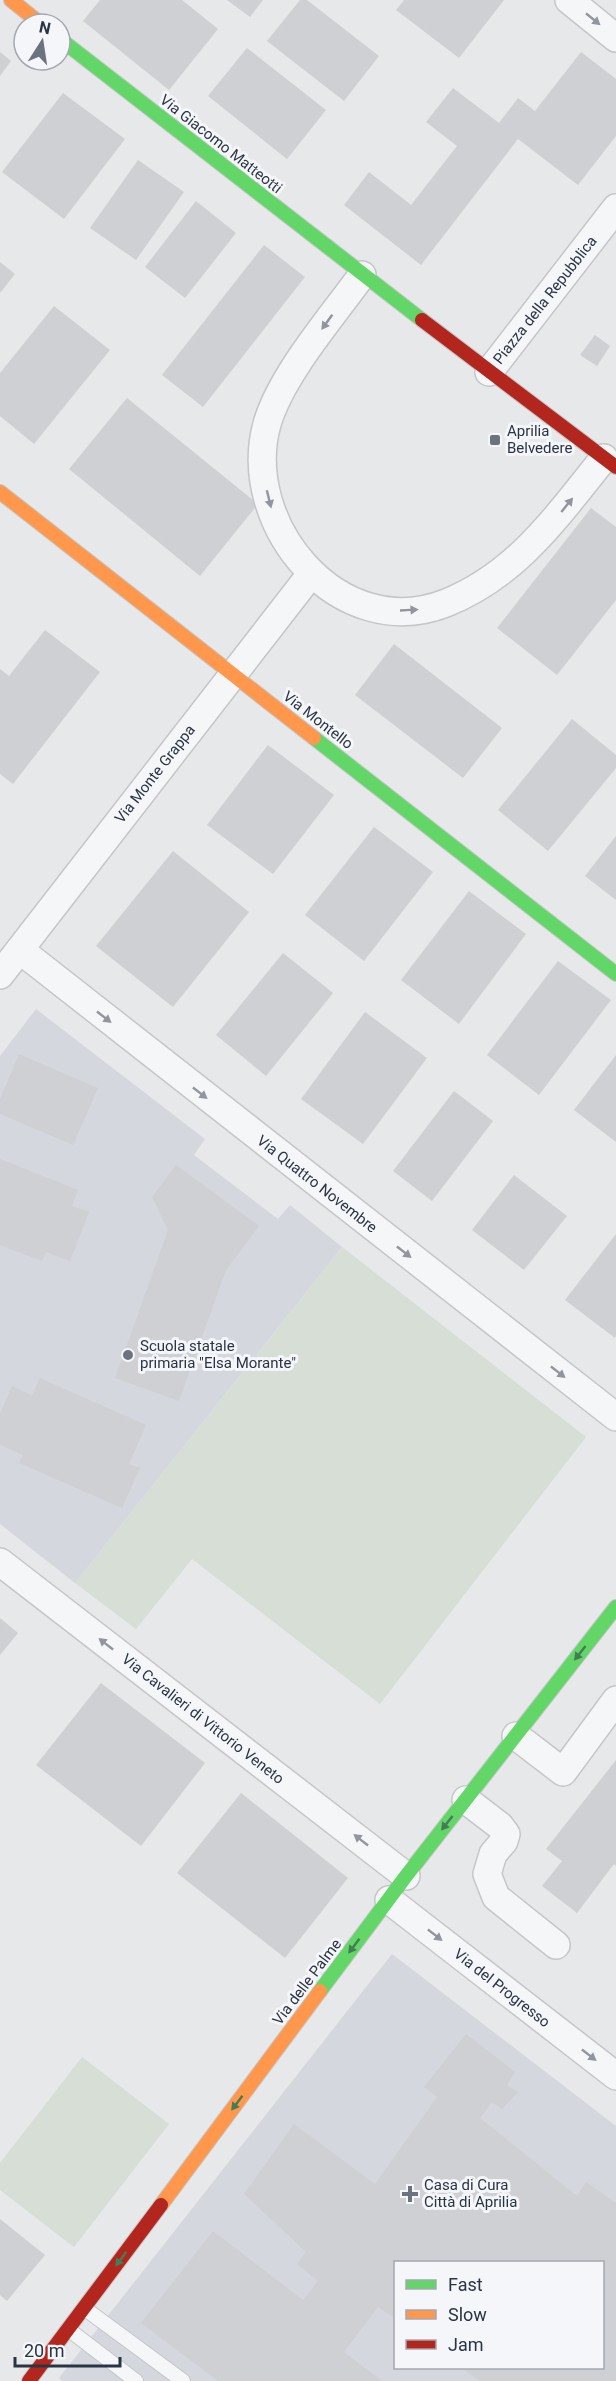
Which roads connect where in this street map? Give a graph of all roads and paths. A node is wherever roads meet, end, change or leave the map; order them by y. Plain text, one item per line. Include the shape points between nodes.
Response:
1 (11, 0) edge
2 (569, 0) edge
3 (26, 12) edge
4 (616, 38) edge
5 (72, 48) edge
6 (609, 218) edge
7 (362, 275) junction
8 (489, 372) junction
9 (610, 462) edge
10 (0, 492) edge
11 (311, 573) junction
12 (233, 674) junction
13 (20, 950) junction
14 (616, 974) edge
15 (0, 975) edge
16 (616, 1417) edge
17 (0, 1562) edge
18 (616, 1607) edge
19 (616, 1700) edge
20 (516, 1736) junction
21 (466, 1800) junction
22 (406, 1876) junction
23 (389, 1900) junction
24 (556, 1945) dead end
25 (616, 2076) edge
26 (84, 2308) junction
27 (68, 2329) junction
28 (30, 2381) edge
29 (136, 2381) edge
30 (183, 2381) edge

1 - 3 street
2 -> 4 street
5 - 7 street, Via Giacomo Matteotti
6 - 8 street, Piazza della Repubblica
7 - 8 street, Piazza della Repubblica
7 -> 11 street, Piazza della Repubblica via 288,378 267,423 265,479 277,526
8 - 9 street, Piazza della Repubblica
11 -> 9 street, Piazza della Repubblica via 337,593 372,607 406,611 445,603 489,582 508,568
10 - 12 street, Via Montello
11 - 12 street, Via Monte Grappa
12 - 13 street, Via Monte Grappa
12 - 14 street, Via Montello
13 - 15 street, Via Monte Grappa
13 -> 16 street, Via Quattro Novembre
22 -> 17 street, Via Cavalieri di Vittorio Veneto
18 -> 20 street, Via delle Palme
19 - 20 street via 563,1772
20 - 21 street, Via delle Palme
21 -> 22 street, Via delle Palme
21 - 24 street via 506,1834 493,1854 487,1874 496,1897
22 - 23 street, Via delle Palme
23 -> 25 street, Via del Progresso
23 -> 26 street, Via delle Palme
26 - 27 street, Via delle Palme
26 - 30 lane
27 - 28 street, Via delle Palme
27 - 29 lane

